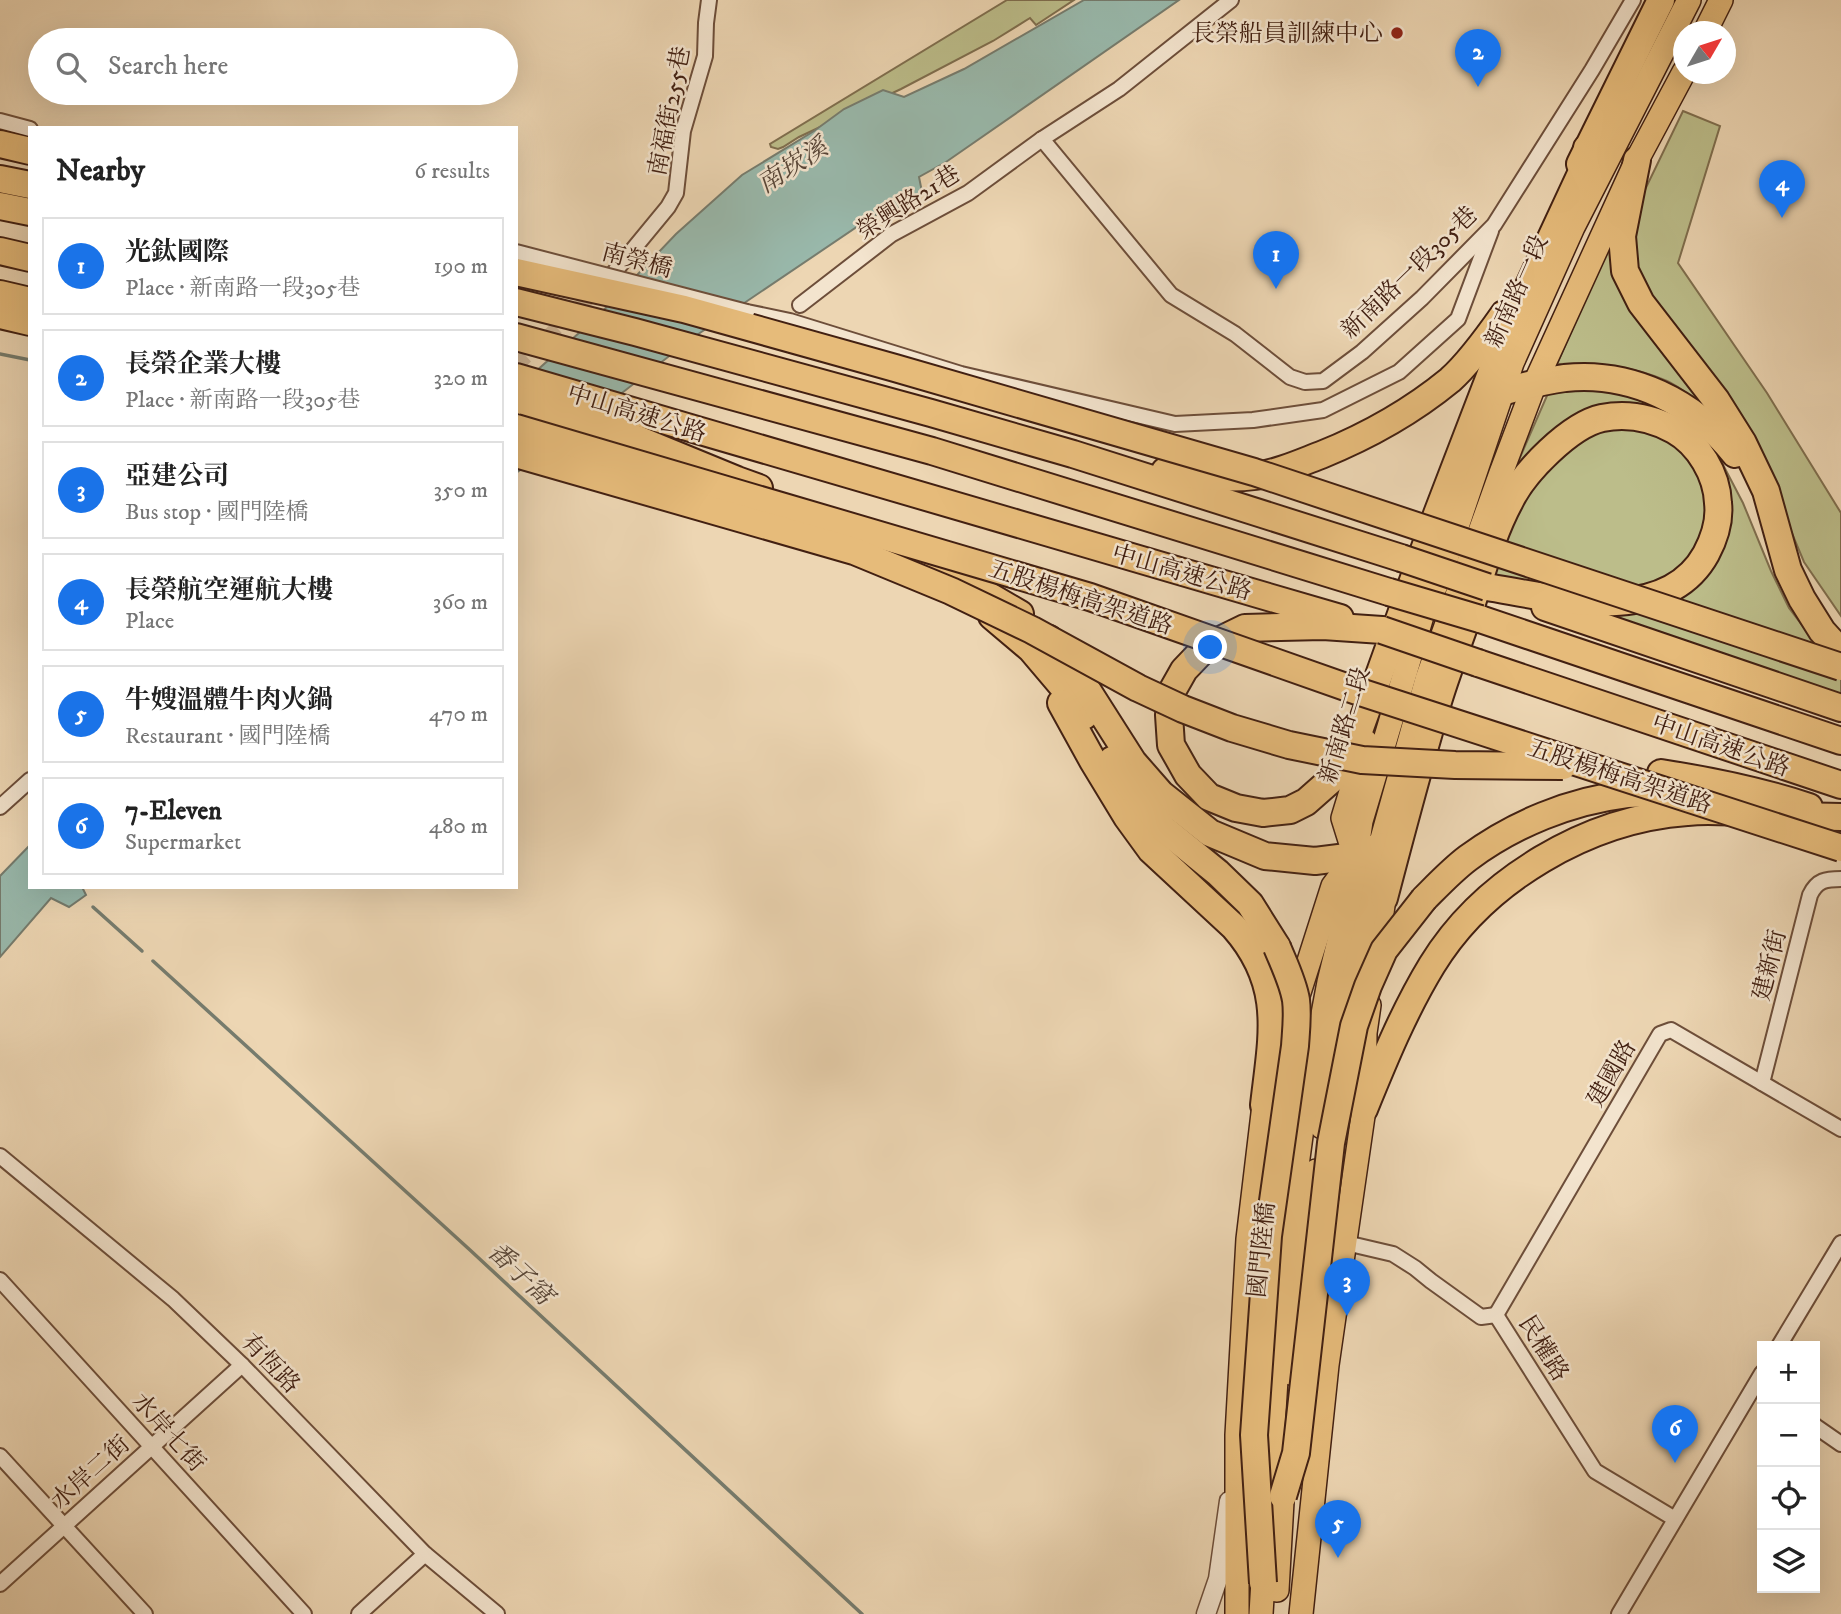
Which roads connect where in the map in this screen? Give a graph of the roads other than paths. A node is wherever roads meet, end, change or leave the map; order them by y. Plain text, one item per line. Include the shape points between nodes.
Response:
1 (709, 0) edge
2 (1231, 0) edge
3 (1633, 0) edge
4 (1661, 0) edge
5 (1676, 0) edge
6 (1689, 0) edge
7 (1721, 0) edge
8 (1710, 21) edge
9 (1678, 84) edge
10 (0, 121) edge
11 (28, 128) edge
12 (1041, 139) junction
13 (0, 144) edge
14 (1587, 148) junction
15 (28, 151) edge
16 (0, 155) edge
17 (1637, 160) junction
18 (28, 162) edge
19 (0, 179) edge
20 (28, 185) edge
21 (0, 206) edge
22 (28, 212) edge
23 (1494, 225) junction
24 (518, 247) edge
25 (0, 251) edge
26 (518, 253) edge
27 (28, 258) edge
28 (518, 259) edge
29 (614, 273) junction
30 (518, 274) edge
31 (518, 275) edge
32 (0, 294) edge
33 (28, 301) edge
34 (518, 302) edge
35 (800, 305) dead end
36 (581, 313) junction
37 (0, 315) edge
38 (28, 322) edge
39 (518, 338) edge
40 (518, 378) edge
41 (1535, 383) junction
42 (1502, 392) junction
43 (518, 400) edge
44 (518, 429) edge
45 (1073, 454) junction
46 (518, 455) edge
47 (1769, 508) junction
48 (900, 550) junction
49 (1487, 587) junction
50 (1407, 606) junction
51 (1382, 630) junction
52 (1031, 649) junction
53 (1841, 652) edge
54 (1841, 667) edge
55 (1841, 708) edge
56 (1841, 741) edge
57 (28, 782) edge
58 (1841, 785) edge
59 (0, 807) edge
60 (1841, 817) edge
61 (1380, 846) junction
62 (1841, 849) edge
63 (1354, 856) junction
64 (1841, 879) edge
65 (1367, 898) junction
66 (1762, 1083) junction
67 (1264, 1105) junction
68 (1364, 1109) junction
69 (1841, 1129) edge
70 (0, 1156) edge
71 (1346, 1243) junction
72 (1839, 1251) edge
73 (0, 1280) edge
74 (1496, 1315) junction
75 (1782, 1341) edge
76 (242, 1365) junction
77 (1757, 1388) edge
78 (1820, 1429) edge
79 (1237, 1435) junction
80 (1841, 1444) edge
81 (152, 1447) junction
82 (0, 1456) edge
83 (1283, 1496) junction
84 (1675, 1519) junction
85 (64, 1526) junction
86 (425, 1554) junction
87 (1263, 1583) junction
88 (0, 1584) edge
89 (145, 1614) edge
90 (304, 1614) edge
91 (359, 1614) edge
92 (497, 1614) edge
93 (1206, 1614) edge
94 (1237, 1614) edge
95 (1261, 1614) edge
96 (1276, 1614) edge
97 (1301, 1614) edge
98 (1619, 1614) edge

1 - 29 street, 南福街255巷 via 705,56 683,131 676,193
2 - 12 street, 榮興路21巷 via 1119,89
3 - 23 street, 新南路一段305巷
4 - 14 highway
5 - 50 main road, 新南路一段 via 1597,153 1520,319
6 - 42 main road, 新南路一段 via 1573,227
7 - 8 main road
9 - 17 main road
10 - 11 street
12 - 23 street, 新南路一段305巷 via 1171,295 1235,334 1290,377 1305,382 1323,381 1362,352
12 - 35 street, 榮興路21巷 via 968,193 892,234
13 - 15 highway
14 - 45 highway via 1505,313 1451,378 1402,415 1356,441 1292,467 1256,475 1187,475
14 - 51 highway via 1585,165 1505,337 1340,772 1306,802 1290,810 1263,813 1209,797 1188,775 1171,745 1171,693 1184,670 1206,647 1245,628
16 - 18 highway
17 - 41 main road
17 - 47 highway via 1622,236 1625,271 1641,303 1743,443 1766,491
19 - 20 highway
21 - 22 highway
23 - 26 street, 南榮橋, bridge via 1458,319 1399,372 1323,410 1175,424 961,374 790,321
24 - 29 street
25 - 27 highway
28 - 29 street via 607,281
30 - 54 highway, bridge via 684,309 1254,472
31 - 36 highway
32 - 33 highway
34 - 36 highway
36 - 45 highway
37 - 38 highway
39 - 50 highway, 中山高速公路 via 932,451
40 - 51 highway, 中山高速公路
41 - 42 highway
41 - 47 highway via 1598,378 1665,396 1720,436
41 - 61 main road via 1427,679
42 - 50 main road, 新南路一段 via 1441,573
43 - 48 highway via 637,439 806,504
44 - 62 highway, 五股楊梅高架道路, bridge via 1090,597 1357,691
45 - 49 highway, bridge
46 - 60 highway, bridge via 854,551 1032,630 1182,709 1289,746 1362,760 1611,767 1661,773 1780,797
47 - 53 highway via 1802,599
48 - 52 highway
48 - 63 highway via 985,592 1043,632 1077,674 1133,762 1161,794 1210,834 1265,856 1315,861
49 - 55 highway
49 - 65 highway via 1605,602 1631,601 1675,587 1700,565 1716,529 1719,505 1714,478 1683,435 1637,416 1601,418 1581,428 1559,442 1528,474 1510,500 1493,542
50 - 56 highway, 中山高速公路, bridge via 1480,619
50 - 63 main road, 新南路二段
50 - 63 main road, 新南路二段 via 1343,818
51 - 58 highway, 中山高速公路, bridge
52 - 67 highway via 1127,817 1151,849 1234,928 1259,962 1273,1018
52 - 87 highway, bridge via 1070,695 1164,829 1250,904 1277,947 1293,987 1295,1046 1269,1236 1254,1435
57 - 59 street
60 - 68 highway via 1729,811 1661,816 1593,834 1526,868 1461,926 1432,964 1398,1026
60 - 83 highway, bridge via 1746,800 1674,794 1597,800 1535,819 1498,839 1467,859 1424,899 1384,950 1354,1026 1331,1143 1296,1453
61 - 63 highway
61 - 65 main road
63 - 65 main road, 新南路二段
63 - 67 main road via 1333,887
64 - 66 street, 建新街 via 1819,882 1810,894
65 - 68 main road
65 - 83 main road, 國門陸橋, bridge via 1344,994 1301,1272
65 - 87 main road, 國門陸橋, bridge via 1329,982 1303,1121 1283,1269
66 - 69 street, 建國路
66 - 74 street, 建國路 via 1671,1030 1660,1034
67 - 79 main road via 1248,1239
68 - 71 main road
70 - 76 street, 有恆路 via 173,1299
71 - 74 street, 民權路 via 1393,1254 1481,1317
71 - 97 main road via 1327,1365
72 - 75 street
73 - 81 street, 水岸七街
74 - 84 street, 民權路 via 1595,1471
76 - 81 street, 水岸二街
76 - 86 street, 有恆路
77 - 84 street
78 - 80 street
79 - 93 street via 1218,1579
79 - 94 main road
81 - 85 street, 水岸二街
81 - 90 street, 水岸七街
82 - 85 street
83 - 96 main road, 國門陸橋
84 - 98 street
85 - 88 street, 水岸二街
85 - 89 street
86 - 91 street
86 - 92 street, 有恆路
87 - 95 main road, 國門陸橋

